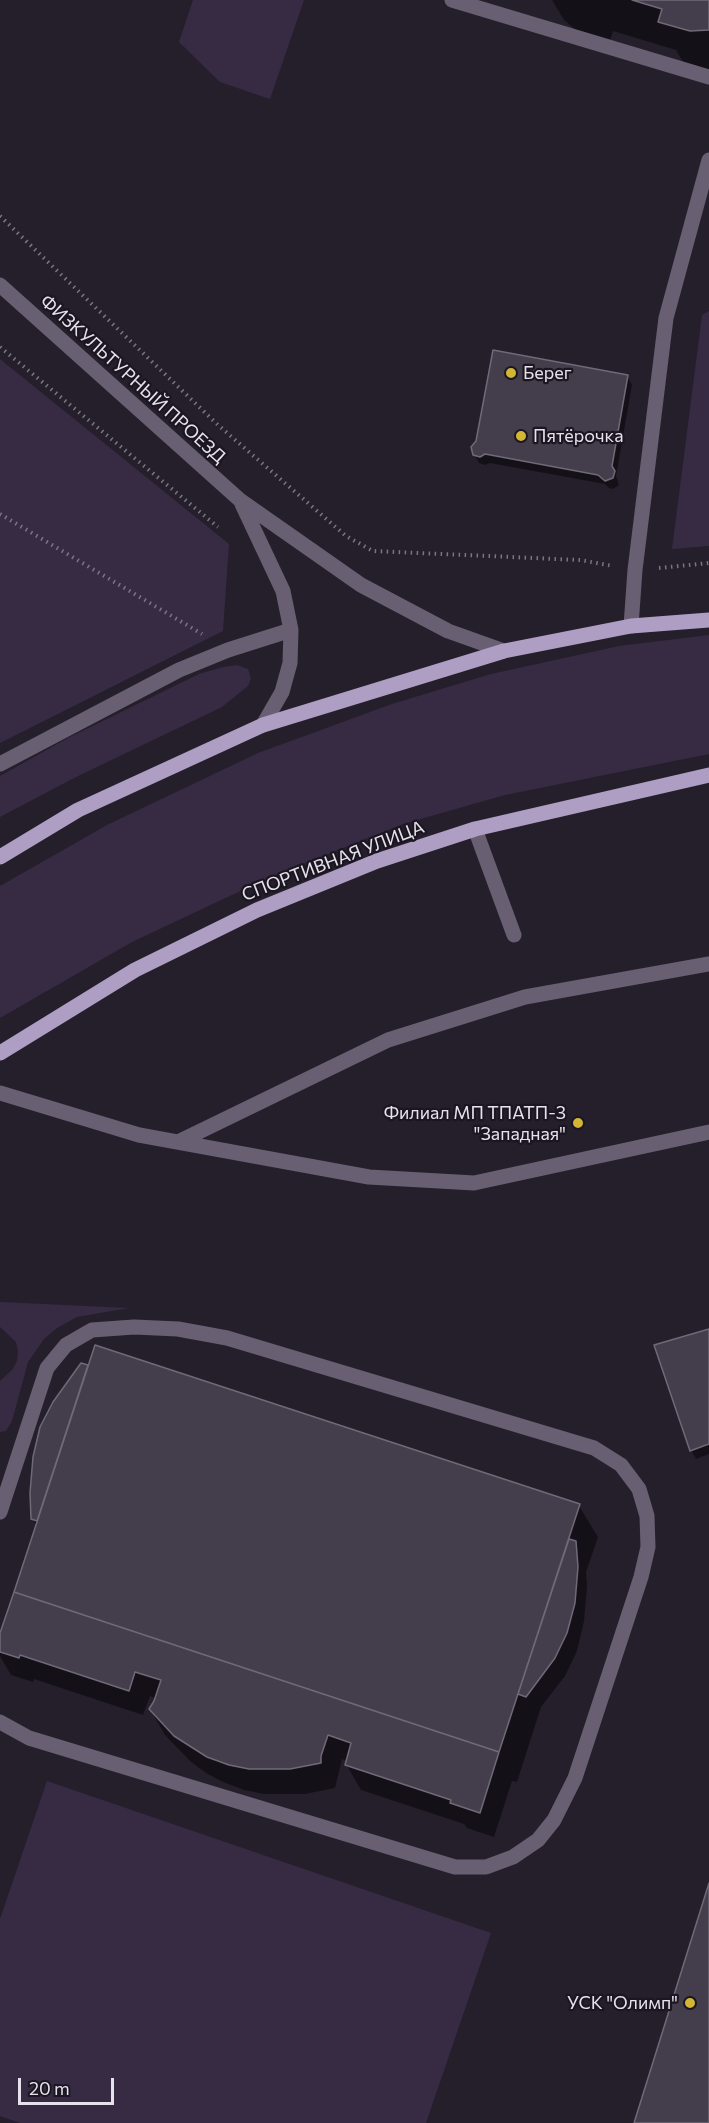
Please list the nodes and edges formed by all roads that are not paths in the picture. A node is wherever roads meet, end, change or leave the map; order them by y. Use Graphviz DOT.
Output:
graph roads {
  1 [pos="452,0"];
  2 [pos="709,77"];
  3 [pos="709,160"];
  4 [pos="0,285"];
  5 [pos="241,501"];
  6 [pos="709,620"];
  7 [pos="631,626"];
  8 [pos="291,630"];
  9 [pos="504,651"];
  10 [pos="263,725"];
  11 [pos="0,764"];
  12 [pos="709,775"];
  13 [pos="475,829"];
  14 [pos="0,857"];
  15 [pos="514,935"];
  16 [pos="709,964"];
  17 [pos="21,1039"];
  18 [pos="0,1043"];
  19 [pos="0,1053"];
  20 [pos="0,1093"];
  21 [pos="709,1132"];
  22 [pos="178,1142"];
  23 [pos="5,1475"];
  24 [pos="0,1512"];
  25 [pos="0,1722"];
  1 -- 2 [label="street"];
  3 -- 7 [label="street"];
  4 -- 5 [label="street, ФИЗКУЛЬТУРНЫЙ ПРОЕЗД"];
  5 -- 8 [label="street"];
  5 -- 9 [label="street, ФИЗКУЛЬТУРНЫЙ ПРОЕЗД"];
  6 -- 7 [label="main road"];
  7 -- 9 [label="main road"];
  8 -- 10 [label="street"];
  8 -- 11 [label="street"];
  9 -- 10 [label="main road"];
  10 -- 14 [label="main road"];
  12 -- 13 [label="main road, СПОРТИВНАЯ УЛИЦА"];
  13 -- 15 [label="street"];
  13 -- 17 [label="main road, СПОРТИВНАЯ УЛИЦА"];
  16 -- 22 [label="street"];
  17 -- 18 [label="main road"];
  17 -- 19 [label="main road, СПОРТИВНАЯ УЛИЦА"];
  20 -- 22 [label="street"];
  21 -- 22 [label="street"];
  23 -- 24 [label="street"];
  23 -- 25 [label="street"];
}
